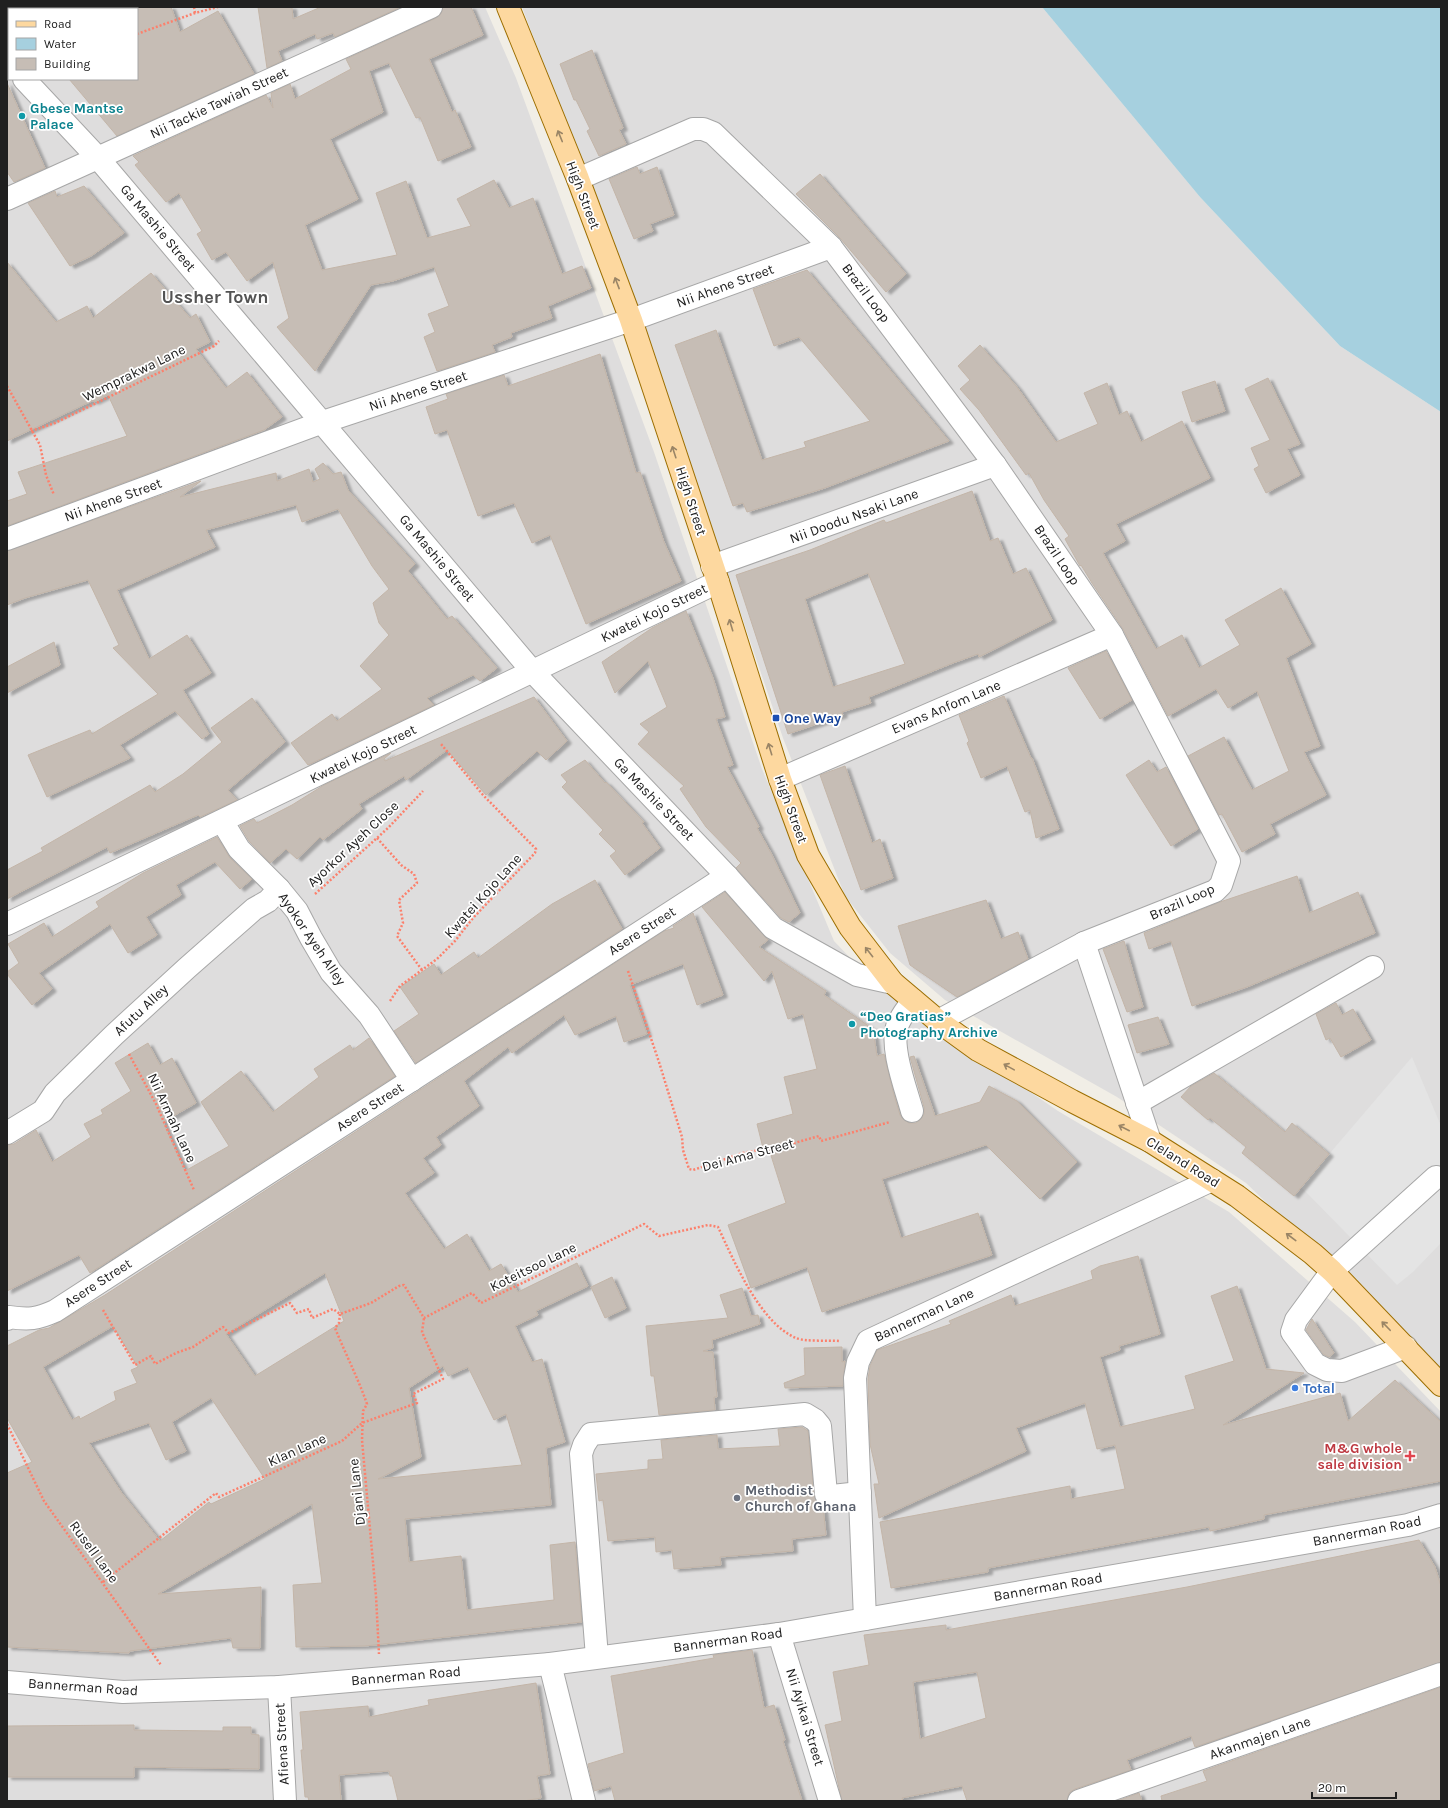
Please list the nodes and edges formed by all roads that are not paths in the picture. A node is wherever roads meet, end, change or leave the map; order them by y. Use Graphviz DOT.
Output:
graph roads {
  1 [pos="431,7"];
  2 [pos="508,7"];
  3 [pos="25,80"];
  4 [pos="98,158"];
  5 [pos="578,179"];
  6 [pos="7,199"];
  7 [pos="831,247"];
  8 [pos="631,320"];
  9 [pos="323,422"];
  10 [pos="996,465"];
  11 [pos="7,538"];
  12 [pos="715,574"];
  13 [pos="1112,635"];
  14 [pos="533,672"];
  15 [pos="780,779"];
  16 [pos="222,821"];
  17 [pos="727,876"];
  18 [pos="284,896"];
  19 [pos="7,924"];
  20 [pos="1084,943"];
  21 [pos="1372,966"];
  22 [pos="893,983"];
  23 [pos="913,1000"];
  24 [pos="938,1022"];
  25 [pos="412,1080"];
  26 [pos="1137,1103"];
  27 [pos="912,1111"];
  28 [pos="7,1133"];
  29 [pos="1150,1141"];
  30 [pos="1436,1177"];
  31 [pos="1212,1180"];
  32 [pos="1332,1271"];
  33 [pos="8,1317"];
  34 [pos="1406,1347"];
  35 [pos="1441,1385"];
  36 [pos="860,1493"];
  37 [pos="1441,1514"];
  38 [pos="864,1619"];
  39 [pos="779,1634"];
  40 [pos="597,1657"];
  41 [pos="550,1664"];
  42 [pos="1441,1674"];
  43 [pos="7,1682"];
  44 [pos="279,1688"];
  45 [pos="581,1800"];
  46 [pos="285,1801"];
  47 [pos="830,1801"];
  48 [pos="1078,1801"];
  1 -- 4 [label="street, Nii Tackie Tawiah Street"];
  5 -- 2 [label="main road, High Street, one-way"];
  3 -- 4 [label="street, Ga Mashie Street"];
  4 -- 6 [label="street, Nii Tackie Tawiah Street"];
  4 -- 9 [label="street, Ga Mashie Street"];
  5 -- 7 [label="street, Brazil Loop"];
  8 -- 5 [label="main road, High Street, one-way"];
  7 -- 8 [label="street, Nii Ahene Street"];
  7 -- 10 [label="street, Brazil Loop"];
  8 -- 9 [label="street, Nii Ahene Street"];
  12 -- 8 [label="main road, High Street, one-way"];
  9 -- 11 [label="street, Nii Ahene Street"];
  9 -- 14 [label="street, Ga Mashie Street"];
  10 -- 12 [label="street, Nii Doodu Nsaki Lane"];
  10 -- 13 [label="street, Brazil Loop"];
  12 -- 14 [label="street, Kwatei Kojo Street"];
  15 -- 12 [label="main road, High Street, one-way"];
  13 -- 15 [label="street, Evans Anfom Lane"];
  13 -- 20 [label="street, Brazil Loop"];
  14 -- 16 [label="street, Kwatei Kojo Street"];
  14 -- 17 [label="street, Ga Mashie Street"];
  22 -- 15 [label="main road, High Street, one-way"];
  16 -- 18 [label="street, Ayokor Ayeh Alley"];
  16 -- 19 [label="street, Kwatei Kojo Street"];
  17 -- 22 [label="street, Ga Mashie Street"];
  17 -- 25 [label="street, Asere Street"];
  18 -- 25 [label="street, Ayokor Ayeh Alley"];
  18 -- 28 [label="street, Afutu Alley"];
  20 -- 24 [label="street, Brazil Loop"];
  20 -- 26 [label="street"];
  21 -- 26 [label="street"];
  22 -- 23 [label="main road, Cleland Road"];
  23 -- 24 [label="main road, Cleland Road"];
  23 -- 27 [label="street"];
  29 -- 24 [label="main road, Cleland Road, one-way"];
  25 -- 33 [label="street, Asere Street"];
  26 -- 29 [label="street"];
  29 -- 31 [label="main road, Cleland Road"];
  30 -- 32 [label="street"];
  32 -- 31 [label="main road, Cleland Road, one-way"];
  31 -- 36 [label="street, Bannerman Lane"];
  34 -- 32 [label="main road, Cleland Road, one-way"];
  32 -- 34 [label="street"];
  34 -- 35 [label="main road, Cleland Road"];
  36 -- 38 [label="street, Bannerman Lane"];
  36 -- 40 [label="street"];
  37 -- 38 [label="street, Bannerman Road"];
  38 -- 39 [label="street, Bannerman Road"];
  39 -- 40 [label="street, Bannerman Road"];
  39 -- 47 [label="street, Nii Ayikai Street"];
  40 -- 41 [label="street, Bannerman Road"];
  41 -- 44 [label="street, Bannerman Road"];
  41 -- 45 [label="street"];
  42 -- 48 [label="street, Akanmajen Lane"];
  43 -- 44 [label="street, Bannerman Road"];
  44 -- 46 [label="street, Afiena Street"];
}
